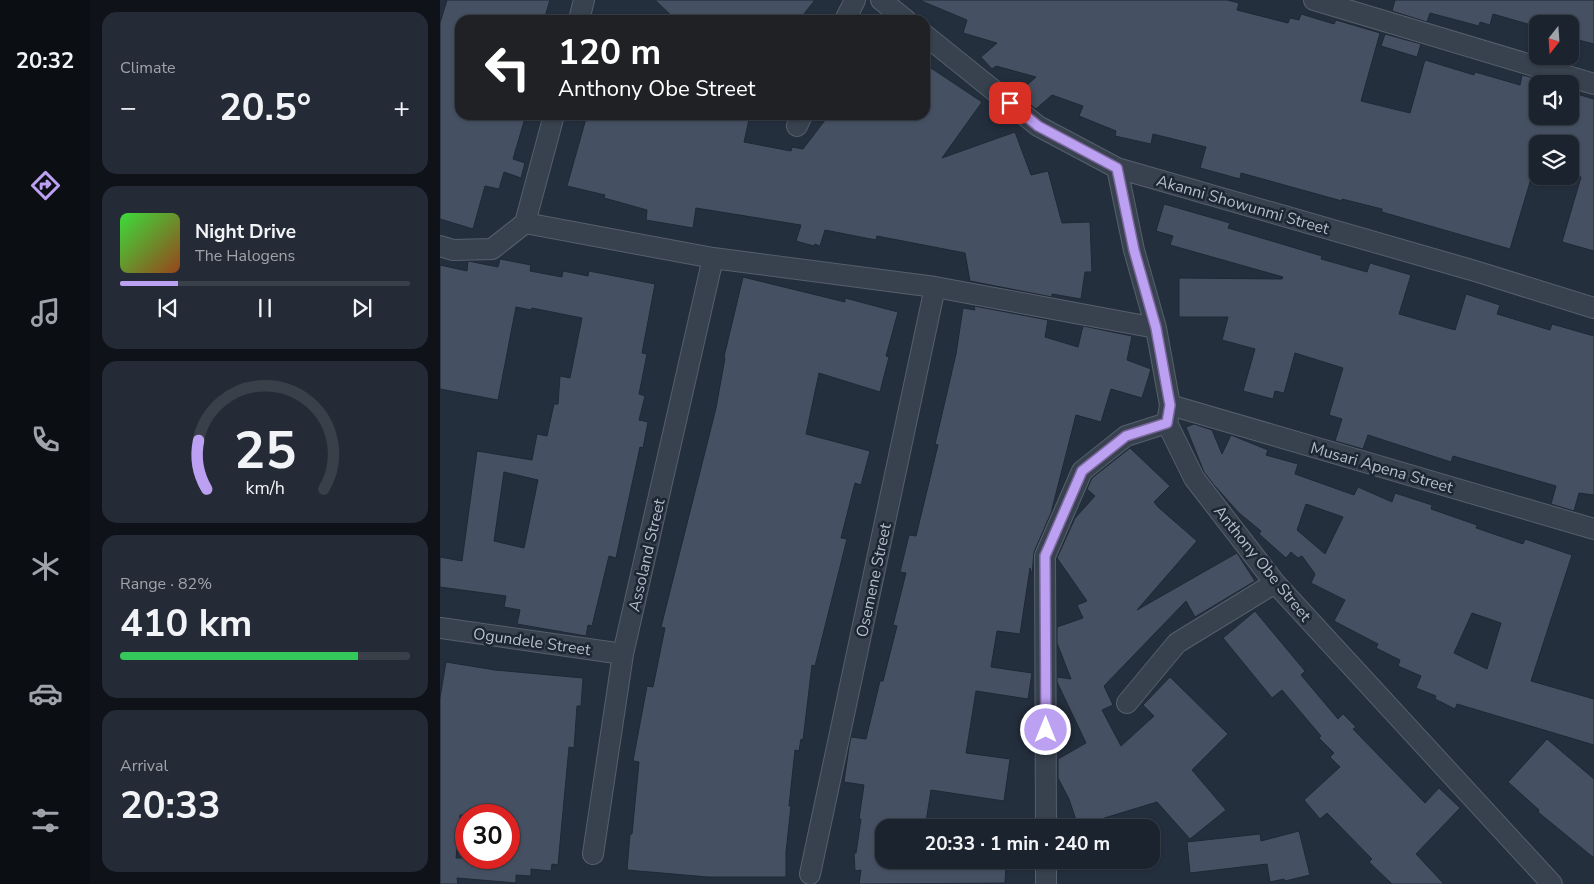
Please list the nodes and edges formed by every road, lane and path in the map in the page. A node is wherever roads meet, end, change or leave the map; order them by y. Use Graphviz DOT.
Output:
graph roads {
  1 [pos="584,0"];
  2 [pos="855,0"];
  3 [pos="881,0"];
  4 [pos="1314,0"];
  5 [pos="580,15"];
  6 [pos="848,15"];
  7 [pos="900,15"];
  8 [pos="930,39"];
  9 [pos="1594,84"];
  10 [pos="553,120"];
  11 [pos="1117,168"];
  12 [pos="525,223"];
  13 [pos="440,246"];
  14 [pos="714,258"];
  15 [pos="935,287"];
  16 [pos="1594,308"];
  17 [pos="1156,328"];
  18 [pos="1168,414"];
  19 [pos="1594,529"];
  20 [pos="1276,583"];
  21 [pos="440,628"];
  22 [pos="623,654"];
  23 [pos="1128,702"];
  24 [pos="1046,819"];
  25 [pos="593,854"];
  26 [pos="1046,869"];
  27 [pos="810,874"];
  28 [pos="1046,883"];
  29 [pos="1552,884"];
  1 -- 5 [label="street"];
  2 -- 6 [label="street"];
  3 -- 7 [label="street"];
  4 -- 9 [label="street"];
  8 -- 11 [label="street, Akanni Showunmi Street"];
  10 -- 12 [label="street"];
  11 -- 16 [label="street, Akanni Showunmi Street"];
  11 -- 17 [label="street, Anthony Obe Street"];
  12 -- 13 [label="street"];
  12 -- 14 [label="street"];
  14 -- 15 [label="street"];
  14 -- 22 [label="street, Assoland Street"];
  15 -- 17 [label="street"];
  15 -- 27 [label="street, Osemene Street"];
  17 -- 18 [label="street, Anthony Obe Street"];
  18 -- 19 [label="street, Musari Apena Street"];
  18 -- 20 [label="street, Anthony Obe Street"];
  18 -- 24 [label="street"];
  20 -- 23 [label="street"];
  20 -- 29 [label="street, Anthony Obe Street"];
  21 -- 22 [label="street, Ogundele Street"];
  22 -- 25 [label="street, Assoland Street"];
  26 -- 28 [label="street"];
}
